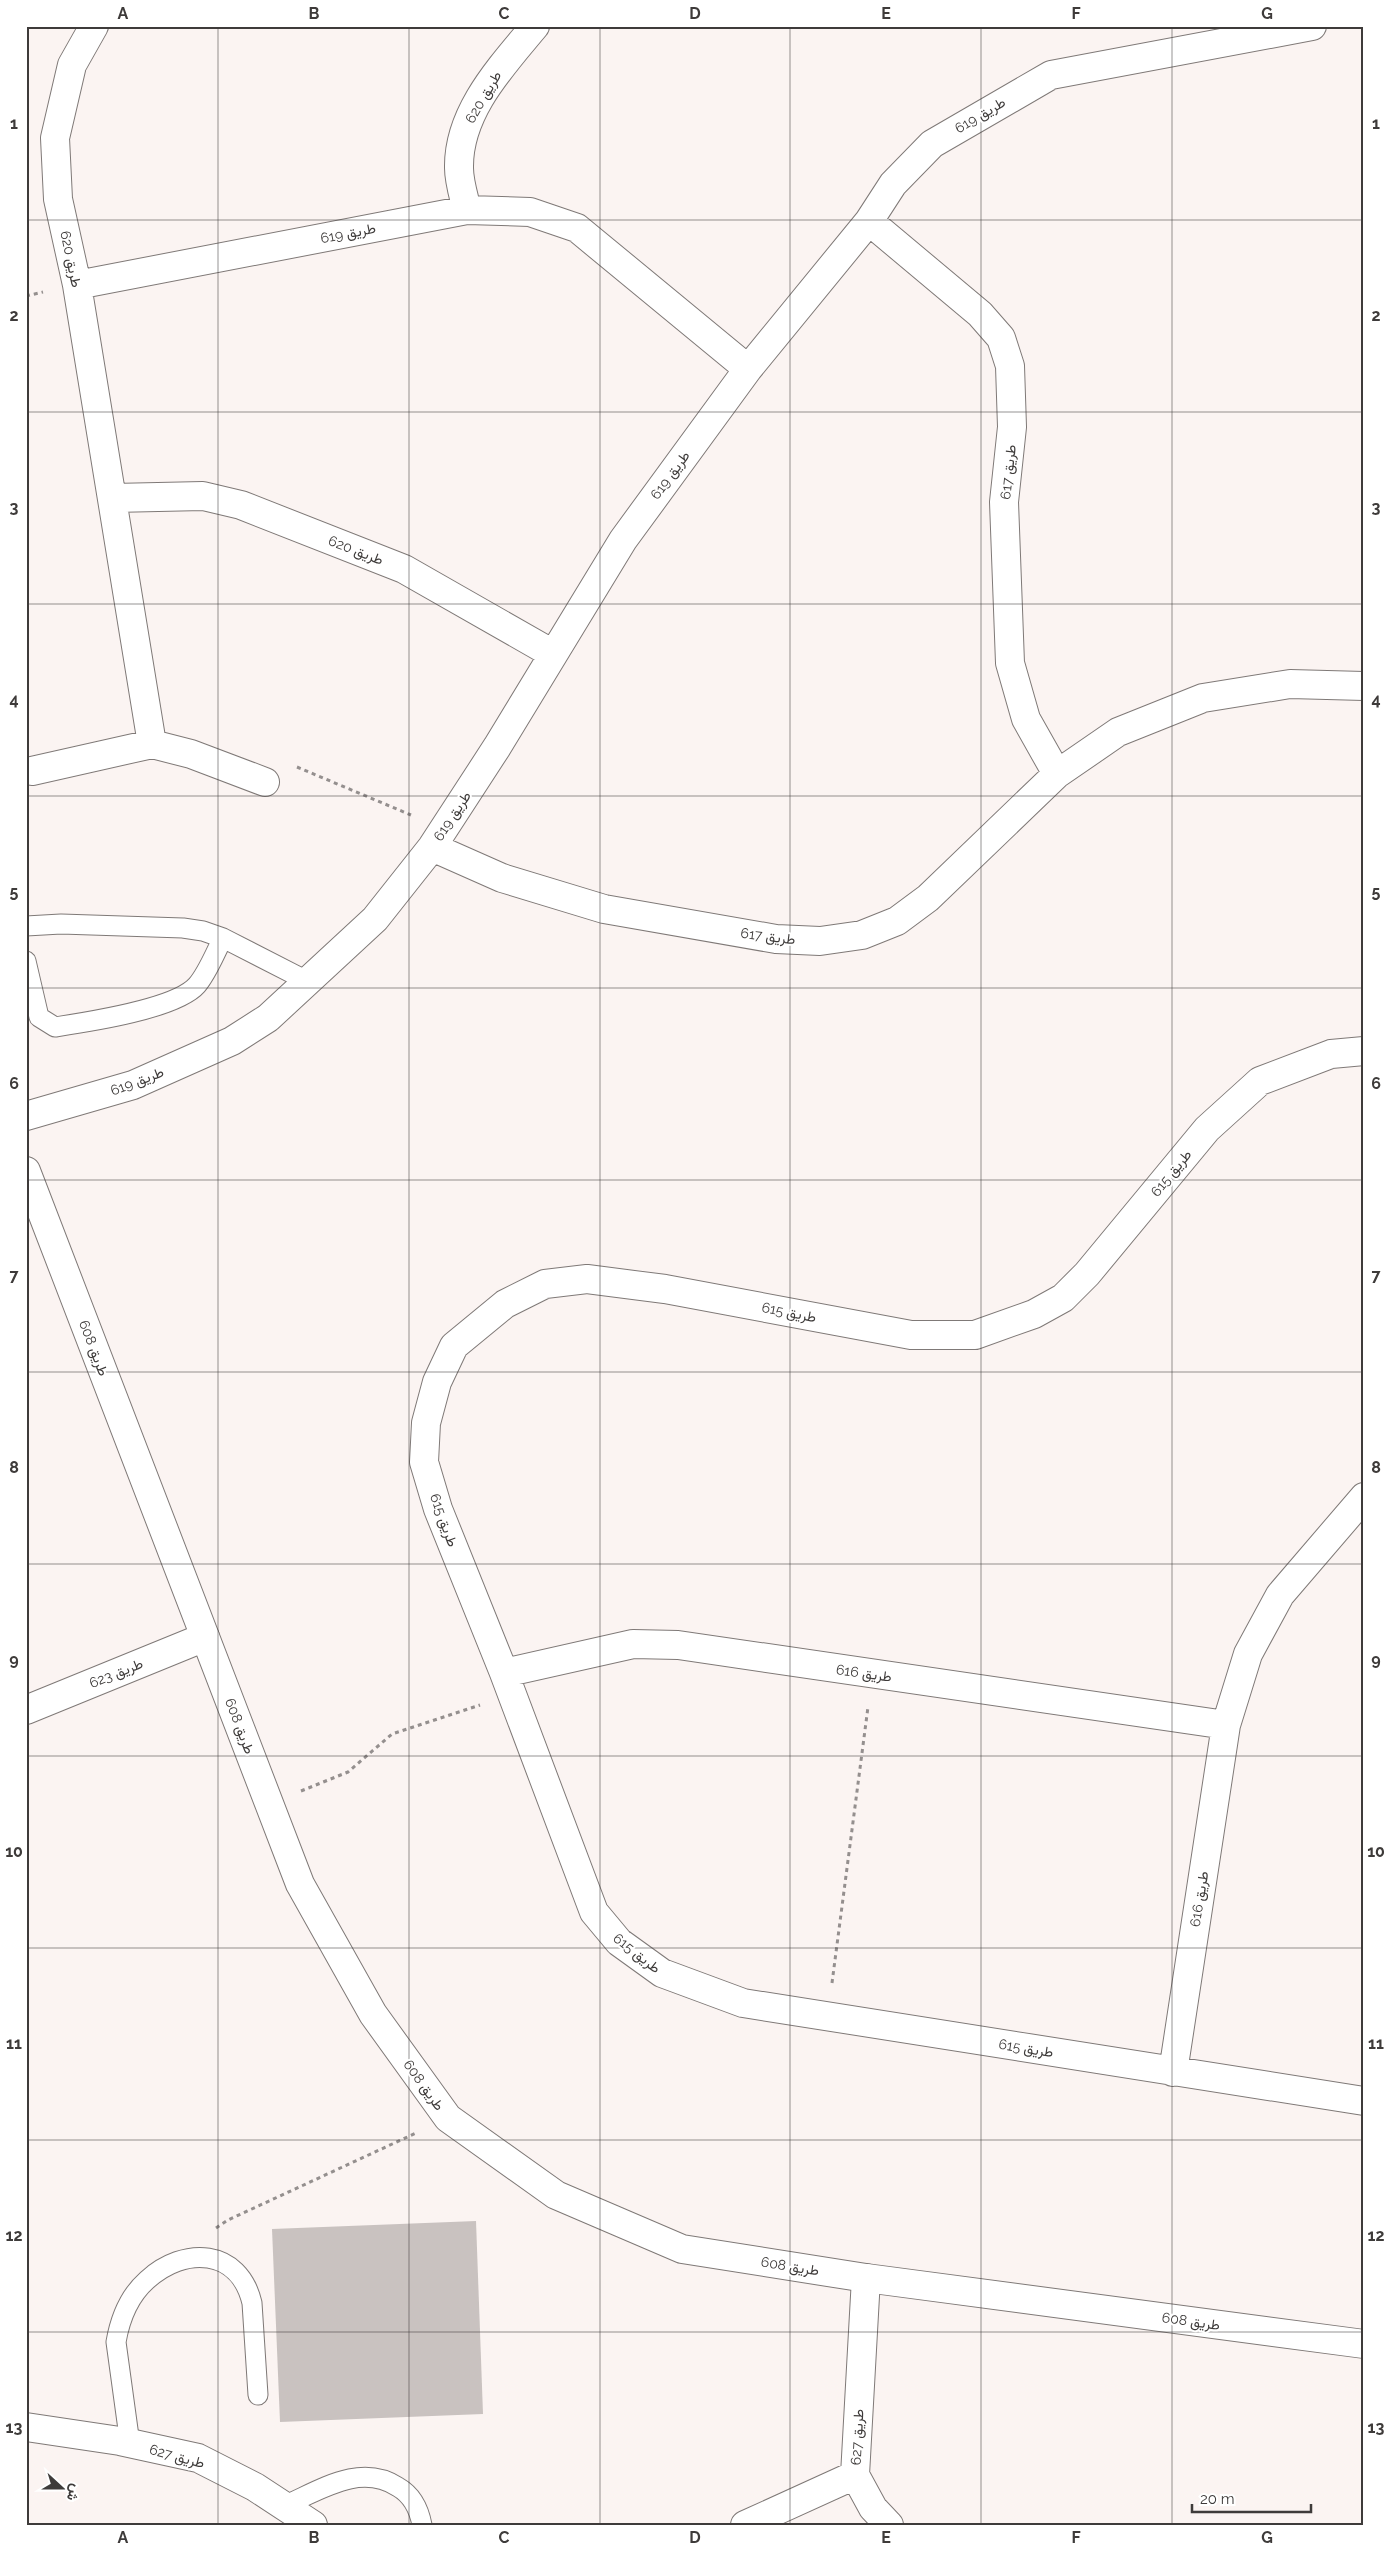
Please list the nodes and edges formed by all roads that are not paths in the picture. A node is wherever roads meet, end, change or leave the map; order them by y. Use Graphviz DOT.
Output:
graph roads {
  1 [pos="94,26"];
  2 [pos="535,26"];
  3 [pos="1312,26"];
  4 [pos="467,210"];
  5 [pos="869,221"];
  6 [pos="77,284"];
  7 [pos="748,369"];
  8 [pos="113,498"];
  9 [pos="553,654"];
  10 [pos="1364,686"];
  11 [pos="152,744"];
  12 [pos="32,771"];
  13 [pos="1057,774"];
  14 [pos="265,782"];
  15 [pos="432,848"];
  16 [pos="26,926"];
  17 [pos="223,938"];
  18 [pos="26,961"];
  19 [pos="307,980"];
  20 [pos="1364,1051"];
  21 [pos="26,1116"];
  22 [pos="26,1171"];
  23 [pos="1364,1497"];
  24 [pos="205,1637"];
  25 [pos="508,1684"];
  26 [pos="26,1710"];
  27 [pos="1226,1725"];
  28 [pos="1173,2072"];
  29 [pos="1364,2101"];
  30 [pos="866,2278"];
  31 [pos="1364,2344"];
  32 [pos="258,2395"];
  33 [pos="26,2427"];
  34 [pos="130,2444"];
  35 [pos="855,2475"];
  36 [pos="286,2505"];
  37 [pos="313,2525"];
  38 [pos="422,2525"];
  39 [pos="745,2525"];
  40 [pos="889,2525"];
  1 -- 6 [label="street, طريق 620"];
  2 -- 4 [label="street, طريق 620"];
  3 -- 5 [label="street, طريق 619"];
  4 -- 6 [label="street, طريق 619"];
  4 -- 7 [label="street, طريق 619"];
  5 -- 7 [label="street, طريق 619"];
  5 -- 13 [label="street, طريق 617"];
  6 -- 8 [label="street, طريق 620"];
  7 -- 9 [label="street, طريق 619"];
  8 -- 9 [label="street, طريق 620"];
  8 -- 11 [label="street, طريق 620"];
  9 -- 15 [label="street, طريق 619"];
  10 -- 13 [label="street, طريق 617"];
  11 -- 12 [label="street"];
  11 -- 14 [label="street"];
  13 -- 15 [label="street, طريق 617"];
  15 -- 19 [label="street, طريق 619"];
  16 -- 17 [label="lane"];
  17 -- 18 [label="lane"];
  17 -- 19 [label="lane"];
  19 -- 21 [label="street, طريق 619"];
  20 -- 25 [label="street, طريق 615"];
  22 -- 24 [label="street, طريق 608"];
  23 -- 27 [label="street, طريق 616"];
  24 -- 26 [label="street, طريق 623"];
  24 -- 30 [label="street, طريق 608"];
  25 -- 27 [label="street, طريق 616"];
  25 -- 28 [label="street, طريق 615"];
  27 -- 28 [label="street, طريق 616"];
  28 -- 29 [label="street, طريق 615"];
  30 -- 31 [label="street, طريق 608"];
  30 -- 35 [label="street, طريق 627"];
  32 -- 34 [label="lane"];
  33 -- 34 [label="street, طريق 627"];
  34 -- 36 [label="street, طريق 627"];
  35 -- 39 [label="street, طريق 627"];
  35 -- 40 [label="street"];
  36 -- 37 [label="street, طريق 627"];
  36 -- 38 [label="lane"];
}
